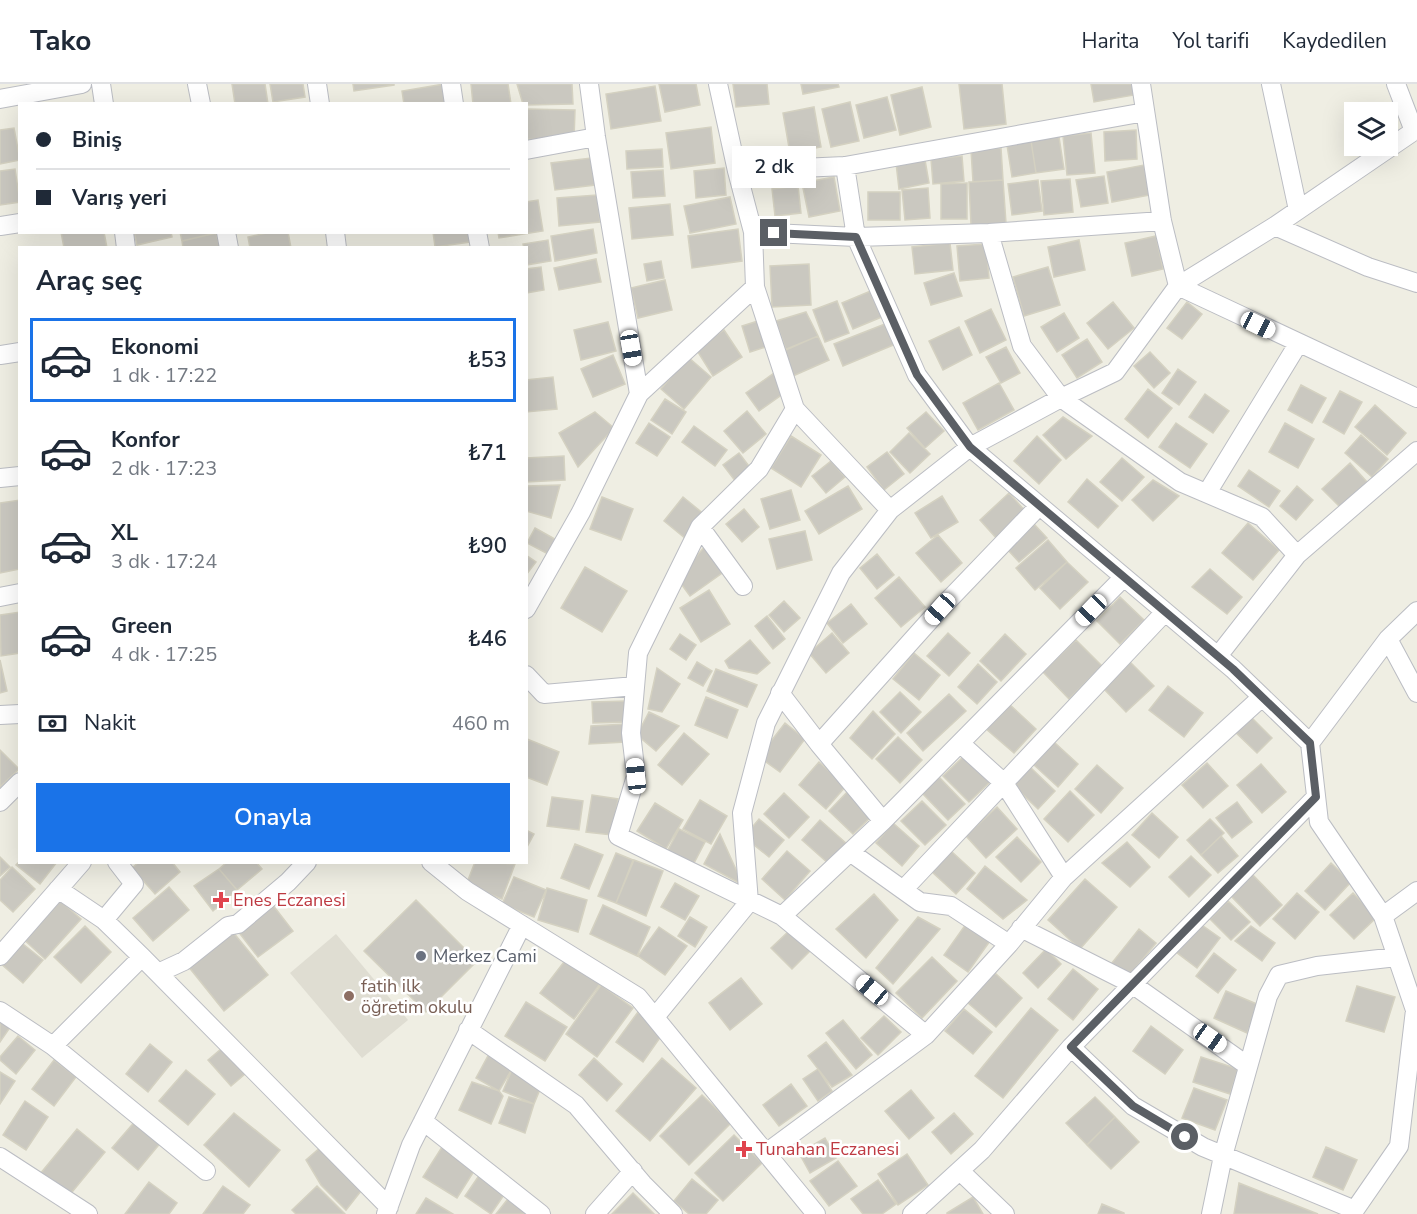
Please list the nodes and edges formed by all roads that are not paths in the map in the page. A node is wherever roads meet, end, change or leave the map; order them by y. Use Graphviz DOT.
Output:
graph roads {
  1 [pos="82,84"];
  2 [pos="101,84"];
  3 [pos="197,84"];
  4 [pos="317,84"];
  5 [pos="451,84"];
  6 [pos="589,84"];
  7 [pos="718,84"];
  8 [pos="1141,84"];
  9 [pos="1396,84"];
  10 [pos="1275,85"];
  11 [pos="0,99"];
  12 [pos="105,102"];
  13 [pos="201,102"];
  14 [pos="320,102"];
  15 [pos="454,102"];
  16 [pos="1145,112"];
  17 [pos="1416,130"];
  18 [pos="596,137"];
  19 [pos="528,150"];
  20 [pos="845,166"];
  21 [pos="737,171"];
  22 [pos="1298,210"];
  23 [pos="1162,221"];
  24 [pos="18,223"];
  25 [pos="0,226"];
  26 [pos="1275,226"];
  27 [pos="753,232"];
  28 [pos="989,233"];
  29 [pos="856,237"];
  30 [pos="1417,283"];
  31 [pos="1178,286"];
  32 [pos="755,287"];
  33 [pos="1298,344"];
  34 [pos="18,352"];
  35 [pos="0,355"];
  36 [pos="639,394"];
  37 [pos="1061,398"];
  38 [pos="1417,398"];
  39 [pos="795,409"];
  40 [pos="970,447"];
  41 [pos="1417,451"];
  42 [pos="18,476"];
  43 [pos="0,478"];
  44 [pos="1207,493"];
  45 [pos="1039,506"];
  46 [pos="890,510"];
  47 [pos="700,527"];
  48 [pos="1297,555"];
  49 [pos="1124,577"];
  50 [pos="743,586"];
  51 [pos="18,593"];
  52 [pos="0,597"];
  53 [pos="528,605"];
  54 [pos="1417,611"];
  55 [pos="1165,612"];
  56 [pos="1388,639"];
  57 [pos="1218,656"];
  58 [pos="528,677"];
  59 [pos="635,686"];
  60 [pos="780,693"];
  61 [pos="1417,693"];
  62 [pos="1262,697"];
  63 [pos="18,714"];
  64 [pos="0,715"];
  65 [pos="1310,743"];
  66 [pos="819,744"];
  67 [pos="961,744"];
  68 [pos="1004,783"];
  69 [pos="18,784"];
  70 [pos="1316,797"];
  71 [pos="0,802"];
  72 [pos="883,821"];
  73 [pos="850,852"];
  74 [pos="80,864"];
  75 [pos="119,864"];
  76 [pos="305,864"];
  77 [pos="433,864"];
  78 [pos="1064,877"];
  79 [pos="58,889"];
  80 [pos="903,890"];
  81 [pos="1417,891"];
  82 [pos="749,902"];
  83 [pos="782,916"];
  84 [pos="1383,916"];
  85 [pos="104,920"];
  86 [pos="522,925"];
  87 [pos="1021,928"];
  88 [pos="1009,944"];
  89 [pos="0,956"];
  90 [pos="142,957"];
  91 [pos="1397,957"];
  92 [pos="158,973"];
  93 [pos="1132,984"];
  94 [pos="0,1011"];
  95 [pos="655,1017"];
  96 [pos="468,1030"];
  97 [pos="926,1035"];
  98 [pos="53,1046"];
  99 [pos="1071,1047"];
  100 [pos="1248,1066"];
  101 [pos="1410,1118"];
  102 [pos="423,1121"];
  103 [pos="766,1153"];
  104 [pos="1223,1156"];
  105 [pos="2,1163"];
  106 [pos="206,1171"];
  107 [pos="960,1171"];
  108 [pos="633,1172"];
  109 [pos="387,1210"];
  110 [pos="1353,1212"];
  111 [pos="88,1214"];
  112 [pos="541,1214"];
  113 [pos="596,1214"];
  114 [pos="673,1214"];
  115 [pos="816,1214"];
  116 [pos="912,1214"];
  117 [pos="1005,1214"];
  118 [pos="1211,1214"];
  1 -- 11 [label="street"];
  2 -- 12 [label="street"];
  3 -- 13 [label="street"];
  4 -- 14 [label="street"];
  5 -- 15 [label="street"];
  6 -- 18 [label="street"];
  7 -- 21 [label="street"];
  8 -- 16 [label="street"];
  9 -- 17 [label="street"];
  10 -- 22 [label="street"];
  16 -- 20 [label="street"];
  16 -- 23 [label="street"];
  17 -- 22 [label="street"];
  18 -- 19 [label="street"];
  18 -- 36 [label="street"];
  20 -- 21 [label="street"];
  20 -- 29 [label="street"];
  21 -- 27 [label="street"];
  22 -- 26 [label="street"];
  23 -- 28 [label="street"];
  23 -- 31 [label="street"];
  24 -- 25 [label="street"];
  26 -- 30 [label="street"];
  26 -- 31 [label="street"];
  27 -- 29 [label="street"];
  27 -- 32 [label="street"];
  28 -- 29 [label="street"];
  28 -- 37 [label="street"];
  29 -- 40 [label="street"];
  31 -- 33 [label="street"];
  31 -- 37 [label="street"];
  32 -- 36 [label="street"];
  32 -- 39 [label="street"];
  33 -- 38 [label="street"];
  33 -- 44 [label="street"];
  34 -- 35 [label="street"];
  36 -- 53 [label="street"];
  37 -- 40 [label="street"];
  37 -- 44 [label="street"];
  39 -- 46 [label="street"];
  39 -- 47 [label="street"];
  40 -- 45 [label="street"];
  40 -- 46 [label="street"];
  41 -- 48 [label="street"];
  42 -- 43 [label="street"];
  44 -- 48 [label="street"];
  45 -- 49 [label="street"];
  45 -- 66 [label="street"];
  46 -- 60 [label="street"];
  47 -- 50 [label="street"];
  47 -- 59 [label="street"];
  48 -- 57 [label="street"];
  49 -- 55 [label="street"];
  49 -- 67 [label="street"];
  51 -- 52 [label="street"];
  54 -- 56 [label="street"];
  55 -- 57 [label="street"];
  55 -- 68 [label="street"];
  56 -- 61 [label="street"];
  56 -- 65 [label="street"];
  57 -- 62 [label="street"];
  58 -- 59 [label="street"];
  59 -- 82 [label="street"];
  60 -- 66 [label="street"];
  60 -- 82 [label="street"];
  62 -- 65 [label="street"];
  62 -- 78 [label="street"];
  63 -- 64 [label="street"];
  65 -- 70 [label="street"];
  66 -- 72 [label="street"];
  67 -- 68 [label="street"];
  67 -- 72 [label="street"];
  68 -- 78 [label="street"];
  68 -- 80 [label="street"];
  69 -- 71 [label="street"];
  70 -- 84 [label="street"];
  70 -- 93 [label="street"];
  72 -- 73 [label="street"];
  73 -- 80 [label="street"];
  73 -- 83 [label="street"];
  74 -- 79 [label="street"];
  75 -- 85 [label="street"];
  76 -- 92 [label="street"];
  77 -- 86 [label="street"];
  78 -- 87 [label="street"];
  79 -- 85 [label="street"];
  79 -- 89 [label="street"];
  80 -- 88 [label="street"];
  81 -- 84 [label="street"];
  82 -- 83 [label="street"];
  82 -- 95 [label="street"];
  83 -- 97 [label="street"];
  84 -- 91 [label="street"];
  85 -- 90 [label="street"];
  86 -- 95 [label="street"];
  86 -- 96 [label="street"];
  87 -- 88 [label="street"];
  87 -- 93 [label="street"];
  88 -- 97 [label="street"];
  90 -- 92 [label="street"];
  90 -- 98 [label="street"];
  91 -- 100 [label="street"];
  91 -- 101 [label="street"];
  92 -- 109 [label="street"];
  93 -- 99 [label="street"];
  93 -- 100 [label="street"];
  94 -- 98 [label="street"];
  95 -- 103 [label="street"];
  96 -- 102 [label="street"];
  96 -- 108 [label="street"];
  97 -- 103 [label="street"];
  98 -- 106 [label="street"];
  99 -- 104 [label="street"];
  99 -- 107 [label="street"];
  100 -- 104 [label="street"];
  101 -- 110 [label="street"];
  102 -- 109 [label="street"];
  102 -- 112 [label="street"];
  103 -- 115 [label="street"];
  104 -- 110 [label="street"];
  104 -- 118 [label="street"];
  105 -- 111 [label="street"];
  107 -- 116 [label="street"];
  107 -- 117 [label="street"];
  108 -- 113 [label="street"];
  108 -- 114 [label="street"];
}
